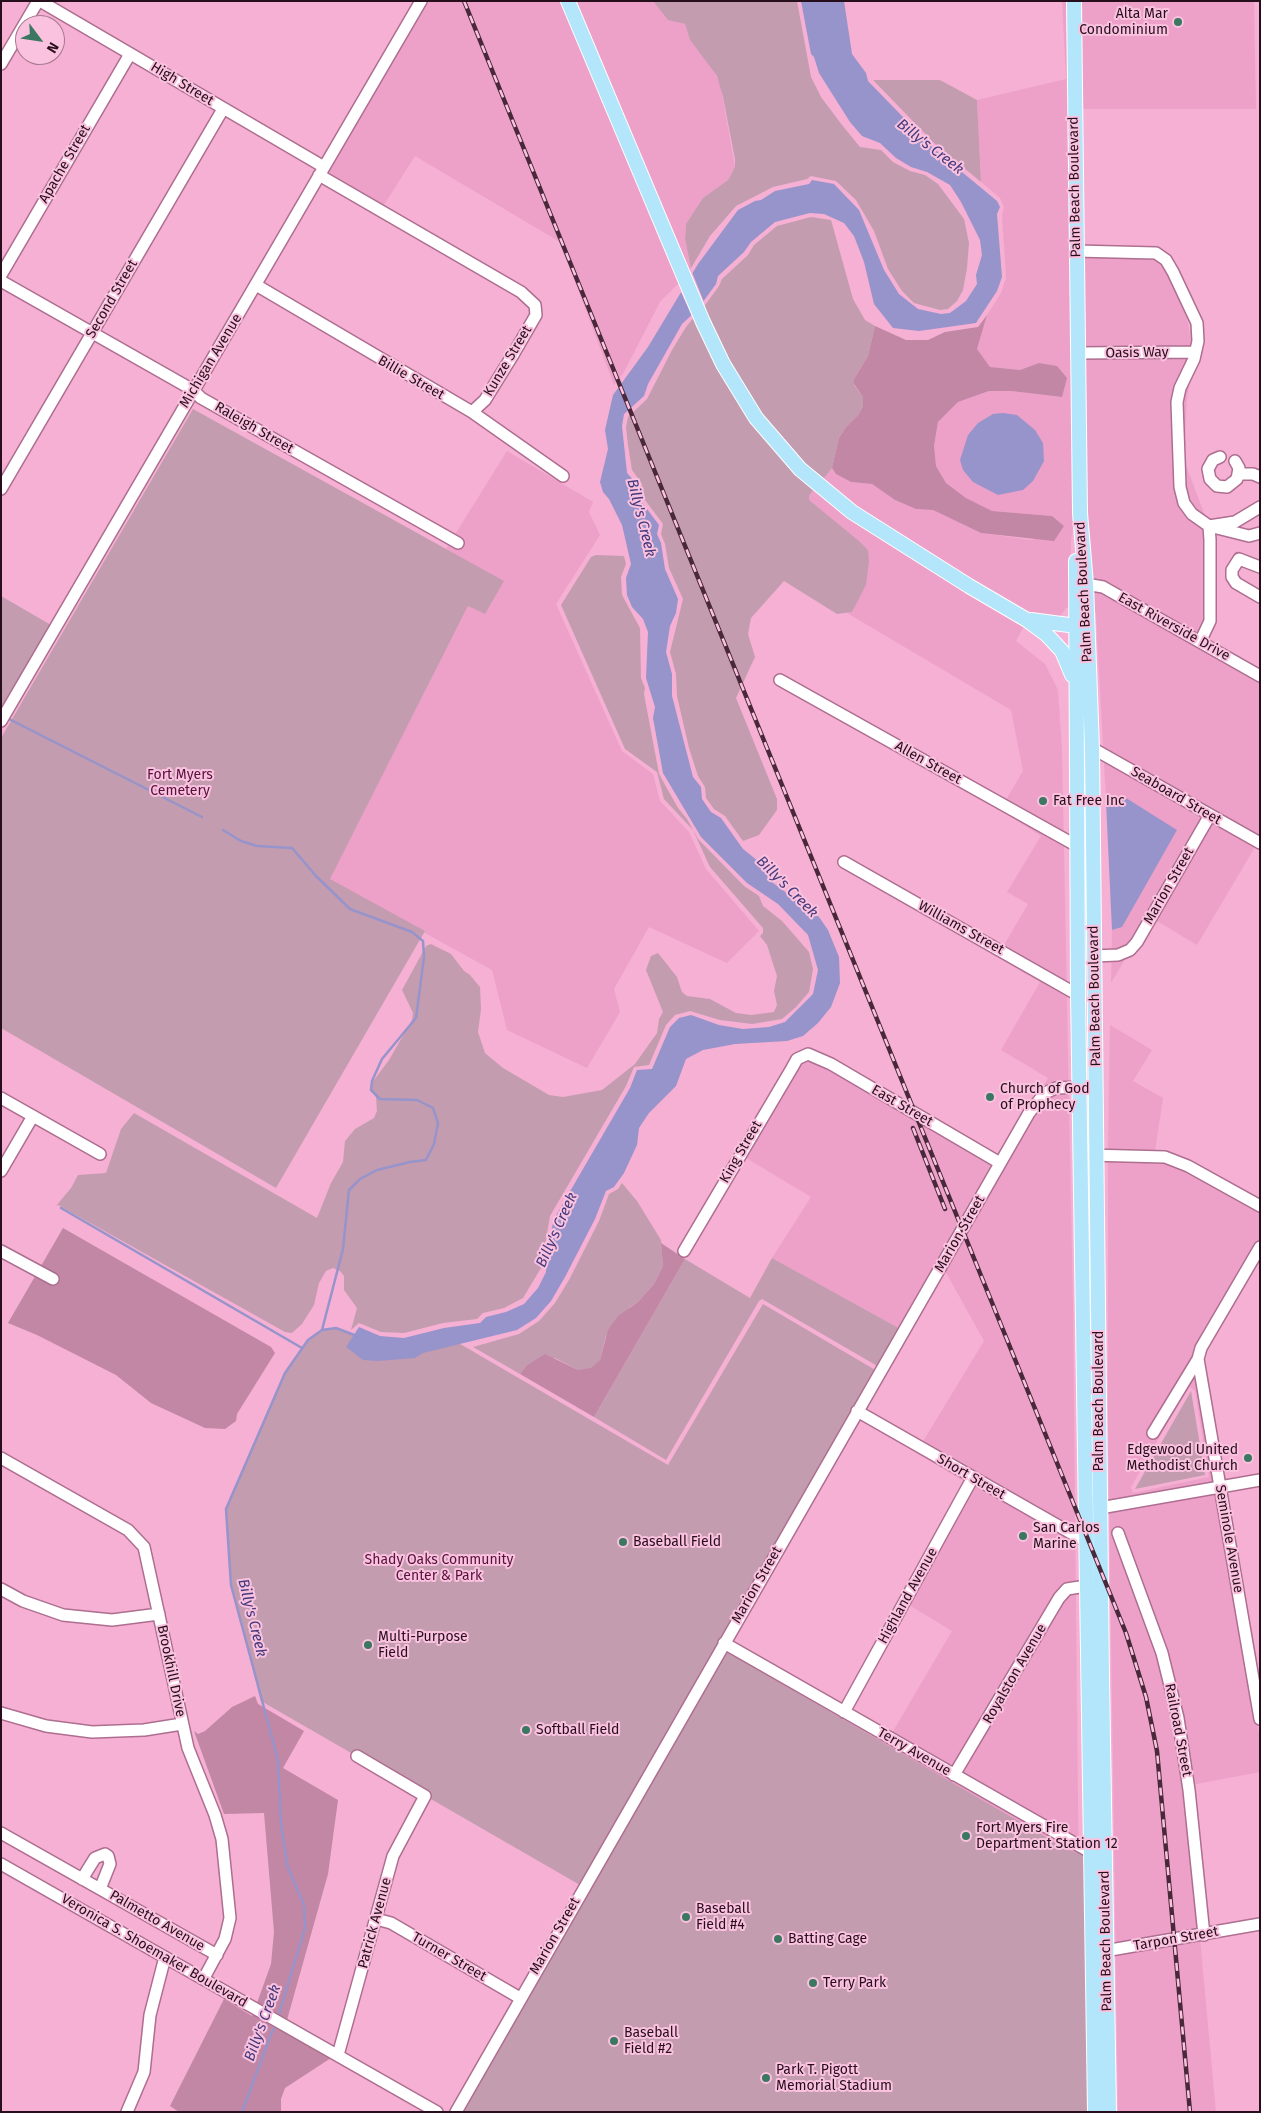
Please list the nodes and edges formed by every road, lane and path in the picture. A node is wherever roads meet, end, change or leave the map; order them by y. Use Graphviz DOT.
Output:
graph roads {
  1 [pos="39,1"];
  2 [pos="421,1"];
  3 [pos="568,1"];
  4 [pos="1074,1"];
  5 [pos="130,54"];
  6 [pos="1,64"];
  7 [pos="224,109"];
  8 [pos="322,171"];
  9 [pos="1076,251"];
  10 [pos="1,275"];
  11 [pos="1,280"];
  12 [pos="256,285"];
  13 [pos="535,305"];
  14 [pos="92,333"];
  15 [pos="1195,352"];
  16 [pos="1078,354"];
  17 [pos="193,390"];
  18 [pos="472,412"];
  19 [pos="1220,457"];
  20 [pos="1235,461"];
  21 [pos="1239,474"];
  22 [pos="563,476"];
  23 [pos="1260,477"];
  24 [pos="1,490"];
  25 [pos="1260,507"];
  26 [pos="1080,518"];
  27 [pos="1209,526"];
  28 [pos="1260,533"];
  29 [pos="458,543"];
  30 [pos="1260,567"];
  31 [pos="1086,584"];
  32 [pos="1260,597"];
  33 [pos="1027,620"];
  34 [pos="1081,626"];
  35 [pos="1200,642"];
  36 [pos="1260,676"];
  37 [pos="780,680"];
  38 [pos="1076,693"];
  39 [pos="1,721"];
  40 [pos="1092,748"];
  41 [pos="1210,815"];
  42 [pos="1260,843"];
  43 [pos="1076,846"];
  44 [pos="844,862"];
  45 [pos="1092,876"];
  46 [pos="1094,956"];
  47 [pos="1078,994"];
  48 [pos="802,1057"];
  49 [pos="1080,1087"];
  50 [pos="1,1098"];
  51 [pos="33,1116"];
  52 [pos="100,1154"];
  53 [pos="1097,1155"];
  54 [pos="1081,1156"];
  55 [pos="1000,1163"];
  56 [pos="1,1171"];
  57 [pos="1260,1206"];
  58 [pos="1260,1247"];
  59 [pos="1,1251"];
  60 [pos="684,1251"];
  61 [pos="53,1279"];
  62 [pos="1198,1358"];
  63 [pos="1084,1396"];
  64 [pos="857,1411"];
  65 [pos="1152,1433"];
  66 [pos="1,1458"];
  67 [pos="972,1479"];
  68 [pos="1260,1480"];
  69 [pos="1220,1487"];
  70 [pos="1100,1508"];
  71 [pos="1118,1532"];
  72 [pos="1085,1541"];
  73 [pos="1086,1586"];
  74 [pos="1,1589"];
  75 [pos="159,1614"];
  76 [pos="724,1643"];
  77 [pos="1102,1677"];
  78 [pos="844,1712"];
  79 [pos="1,1713"];
  80 [pos="1260,1719"];
  81 [pos="182,1724"];
  82 [pos="358,1756"];
  83 [pos="954,1775"];
  84 [pos="1,1833"];
  85 [pos="1091,1852"];
  86 [pos="1105,1860"];
  87 [pos="1,1864"];
  88 [pos="82,1879"];
  89 [pos="100,1889"];
  90 [pos="376,1919"];
  91 [pos="1260,1924"];
  92 [pos="1204,1935"];
  93 [pos="1106,1951"];
  94 [pos="1092,1953"];
  95 [pos="217,1956"];
  96 [pos="165,1957"];
  97 [pos="204,1978"];
  98 [pos="520,1998"];
  99 [pos="338,2055"];
  100 [pos="127,2112"];
  101 [pos="437,2112"];
  102 [pos="456,2112"];
  103 [pos="1095,2112"];
  104 [pos="1109,2112"];
  1 -- 5 [label="street, High Street"];
  1 -- 6 [label="street"];
  2 -- 8 [label="street, Michigan Avenue"];
  3 -- 33 [label="main road"];
  4 -- 9 [label="main road, Palm Beach Boulevard"];
  5 -- 7 [label="street, High Street"];
  5 -- 10 [label="street, Apache Street"];
  7 -- 8 [label="street, High Street"];
  7 -- 14 [label="street, Second Street"];
  8 -- 12 [label="street, Michigan Avenue"];
  8 -- 13 [label="street, High Street"];
  9 -- 15 [label="street"];
  9 -- 16 [label="main road, Palm Beach Boulevard"];
  11 -- 14 [label="street, Raleigh Street"];
  12 -- 17 [label="street, Michigan Avenue"];
  12 -- 18 [label="street, Billie Street"];
  13 -- 18 [label="street, Kunze Street"];
  14 -- 17 [label="street, Raleigh Street"];
  14 -- 24 [label="street, Second Street"];
  15 -- 16 [label="street, Oasis Way"];
  15 -- 27 [label="street"];
  16 -- 26 [label="main road, Palm Beach Boulevard"];
  17 -- 29 [label="street, Raleigh Street"];
  17 -- 39 [label="street, Michigan Avenue"];
  18 -- 22 [label="street, Billie Street"];
  19 -- 21 [label="street"];
  20 -- 21 [label="street"];
  21 -- 23 [label="street"];
  25 -- 27 [label="street"];
  26 -- 31 [label="main road, Palm Beach Boulevard"];
  26 -- 34 [label="main road"];
  27 -- 28 [label="street"];
  27 -- 35 [label="street"];
  30 -- 32 [label="street"];
  31 -- 34 [label="main road, Palm Beach Boulevard"];
  31 -- 35 [label="street, East Riverside Drive"];
  33 -- 34 [label="main road"];
  33 -- 38 [label="main road"];
  34 -- 38 [label="main road"];
  34 -- 40 [label="main road, Palm Beach Boulevard"];
  35 -- 36 [label="street, East Riverside Drive"];
  37 -- 43 [label="street, Allen Street"];
  38 -- 43 [label="main road, Palm Beach Boulevard"];
  40 -- 41 [label="street, Seaboard Street"];
  40 -- 45 [label="main road, Palm Beach Boulevard"];
  41 -- 42 [label="street, Seaboard Street"];
  41 -- 46 [label="street, Marion Street"];
  43 -- 45 [label="main road"];
  43 -- 47 [label="main road, Palm Beach Boulevard"];
  44 -- 47 [label="street, Williams Street"];
  45 -- 46 [label="main road, Palm Beach Boulevard"];
  46 -- 53 [label="main road, Palm Beach Boulevard"];
  47 -- 49 [label="main road, Palm Beach Boulevard"];
  48 -- 55 [label="street, East Street"];
  48 -- 60 [label="street, King Street"];
  49 -- 54 [label="main road, Palm Beach Boulevard"];
  49 -- 55 [label="street, Marion Street"];
  50 -- 51 [label="street"];
  51 -- 52 [label="street"];
  51 -- 56 [label="street"];
  53 -- 54 [label="street"];
  53 -- 57 [label="street"];
  53 -- 70 [label="main road, Palm Beach Boulevard"];
  54 -- 63 [label="main road, Palm Beach Boulevard"];
  55 -- 64 [label="street, Marion Street"];
  58 -- 62 [label="street"];
  59 -- 61 [label="street"];
  62 -- 65 [label="street"];
  62 -- 69 [label="street, Seminole Avenue"];
  63 -- 70 [label="main road"];
  63 -- 72 [label="main road, Palm Beach Boulevard"];
  64 -- 67 [label="street, Short Street"];
  64 -- 76 [label="street, Marion Street"];
  66 -- 75 [label="street, Brookhill Drive"];
  67 -- 72 [label="street, Short Street"];
  67 -- 78 [label="street, Highland Avenue"];
  68 -- 69 [label="street"];
  69 -- 70 [label="street"];
  69 -- 80 [label="street, Seminole Avenue"];
  70 -- 77 [label="main road, Palm Beach Boulevard"];
  71 -- 92 [label="street, Railroad Street"];
  72 -- 73 [label="main road, Palm Beach Boulevard"];
  73 -- 77 [label="main road"];
  73 -- 83 [label="street, Royalston Avenue"];
  73 -- 85 [label="main road, Palm Beach Boulevard"];
  74 -- 75 [label="street"];
  75 -- 81 [label="street, Brookhill Drive"];
  76 -- 78 [label="street, Terry Avenue"];
  76 -- 98 [label="street, Marion Street"];
  77 -- 86 [label="main road, Palm Beach Boulevard"];
  78 -- 83 [label="street, Terry Avenue"];
  79 -- 81 [label="street"];
  81 -- 95 [label="street, Brookhill Drive"];
  82 -- 90 [label="street, Patrick Avenue"];
  83 -- 85 [label="street, Terry Avenue"];
  84 -- 88 [label="street, Palmetto Avenue"];
  85 -- 86 [label="street, Terry Avenue"];
  85 -- 94 [label="main road, Palm Beach Boulevard"];
  86 -- 93 [label="main road, Palm Beach Boulevard"];
  87 -- 96 [label="street, Veronica S. Shoemaker Boulevard"];
  88 -- 89 [label="street, Palmetto Avenue"];
  88 -- 89 [label="street, Palmetto Avenue"];
  89 -- 95 [label="street, Palmetto Avenue"];
  90 -- 98 [label="street, Turner Street"];
  90 -- 99 [label="street, Patrick Avenue"];
  91 -- 92 [label="street, Tarpon Street"];
  92 -- 93 [label="street, Tarpon Street"];
  93 -- 94 [label="street, Tarpon Street"];
  93 -- 104 [label="main road, Palm Beach Boulevard"];
  94 -- 103 [label="main road, Palm Beach Boulevard"];
  95 -- 97 [label="street, Palmetto Avenue"];
  96 -- 97 [label="street, Veronica S. Shoemaker Boulevard"];
  96 -- 100 [label="street"];
  97 -- 99 [label="street, Veronica S. Shoemaker Boulevard"];
  98 -- 102 [label="street, Marion Street"];
  99 -- 101 [label="street, Veronica S. Shoemaker Boulevard"];
}
